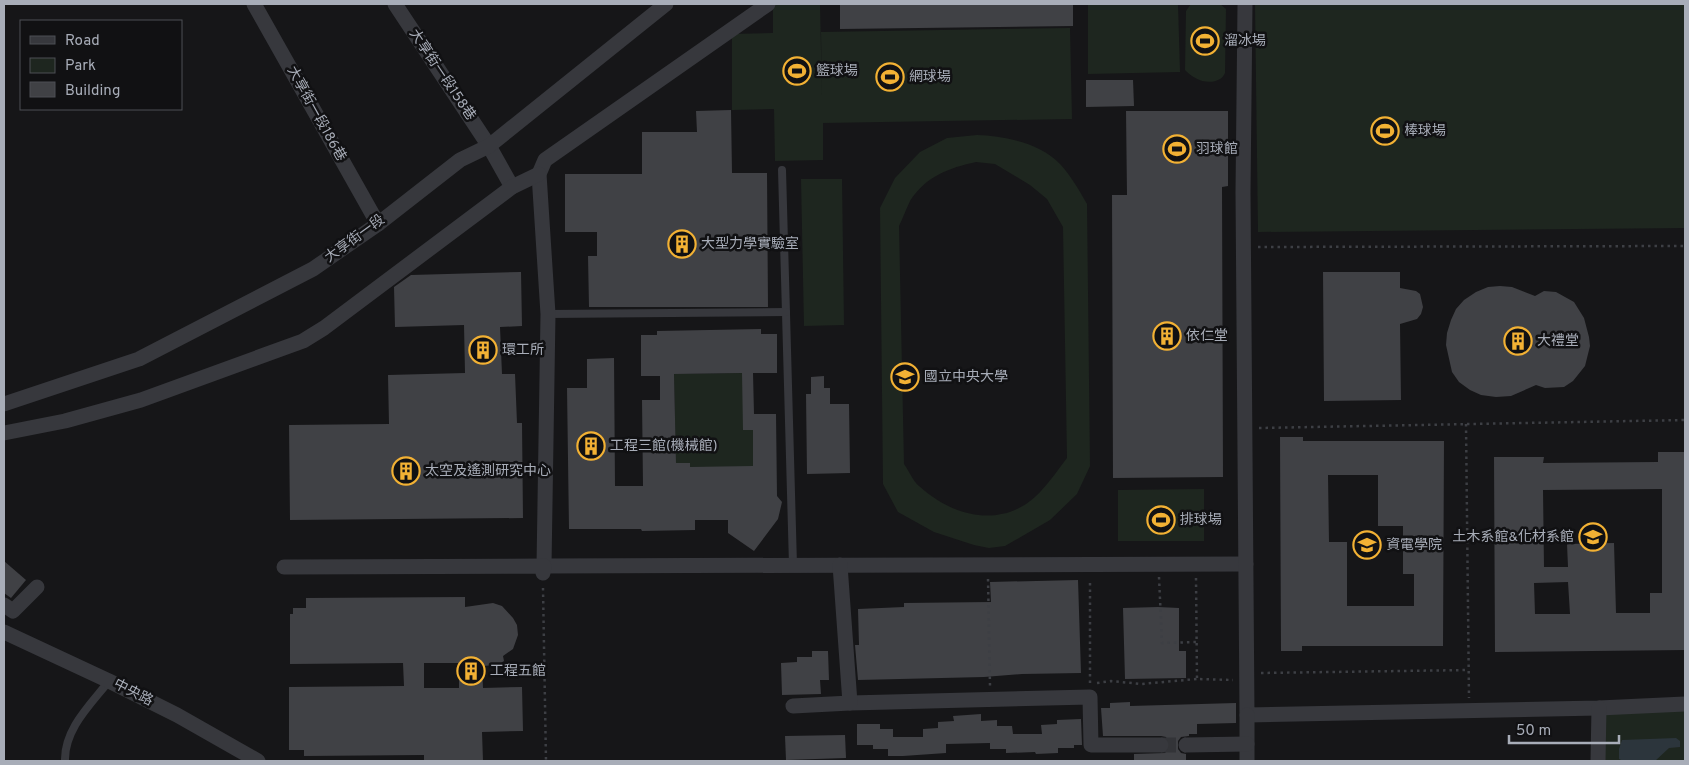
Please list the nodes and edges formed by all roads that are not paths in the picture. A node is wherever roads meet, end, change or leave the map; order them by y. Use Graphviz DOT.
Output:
graph roads {
  1 [pos="254,4"];
  2 [pos="395,4"];
  3 [pos="666,4"];
  4 [pos="768,4"];
  5 [pos="1245,4"];
  6 [pos="489,146"];
  7 [pos="782,170"];
  8 [pos="539,174"];
  9 [pos="512,187"];
  10 [pos="378,224"];
  11 [pos="786,312"];
  12 [pos="548,314"];
  13 [pos="4,404"];
  14 [pos="4,433"];
  15 [pos="1246,564"];
  16 [pos="793,565"];
  17 [pos="840,565"];
  18 [pos="284,567"];
  19 [pos="544,569"];
  20 [pos="37,587"];
  21 [pos="4,605"];
  22 [pos="4,632"];
  23 [pos="109,681"];
  24 [pos="850,703"];
  25 [pos="1685,704"];
  26 [pos="793,706"];
  27 [pos="1598,708"];
  28 [pos="1247,714"];
  29 [pos="1247,744"];
  30 [pos="1161,745"];
  31 [pos="1186,745"];
  32 [pos="65,761"];
  33 [pos="258,761"];
  34 [pos="1247,761"];
  35 [pos="1598,761"];
  1 -- 10 [label="street, 大享街一段186巷"];
  2 -- 6 [label="street, 大享街一段158巷"];
  3 -- 6 [label="street, 大享街一段"];
  4 -- 8 [label="street"];
  5 -- 15 [label="street"];
  6 -- 9 [label="street, 大享街一段158巷"];
  6 -- 10 [label="street, 大享街一段"];
  7 -- 11 [label="lane"];
  8 -- 9 [label="street"];
  8 -- 12 [label="street"];
  9 -- 14 [label="street"];
  10 -- 13 [label="street, 大享街一段"];
  11 -- 12 [label="lane"];
  11 -- 16 [label="lane"];
  12 -- 19 [label="street"];
  15 -- 17 [label="street"];
  15 -- 28 [label="street"];
  16 -- 17 [label="street"];
  16 -- 19 [label="street"];
  17 -- 24 [label="street"];
  18 -- 19 [label="street"];
  20 -- 21 [label="street"];
  22 -- 23 [label="street, 中央路"];
  23 -- 32 [label="lane"];
  23 -- 33 [label="street, 中央路"];
  24 -- 26 [label="street"];
  24 -- 30 [label="street"];
  25 -- 27 [label="street"];
  27 -- 28 [label="street"];
  27 -- 35 [label="street"];
  28 -- 29 [label="street"];
  29 -- 31 [label="street"];
  29 -- 34 [label="street"];
}
